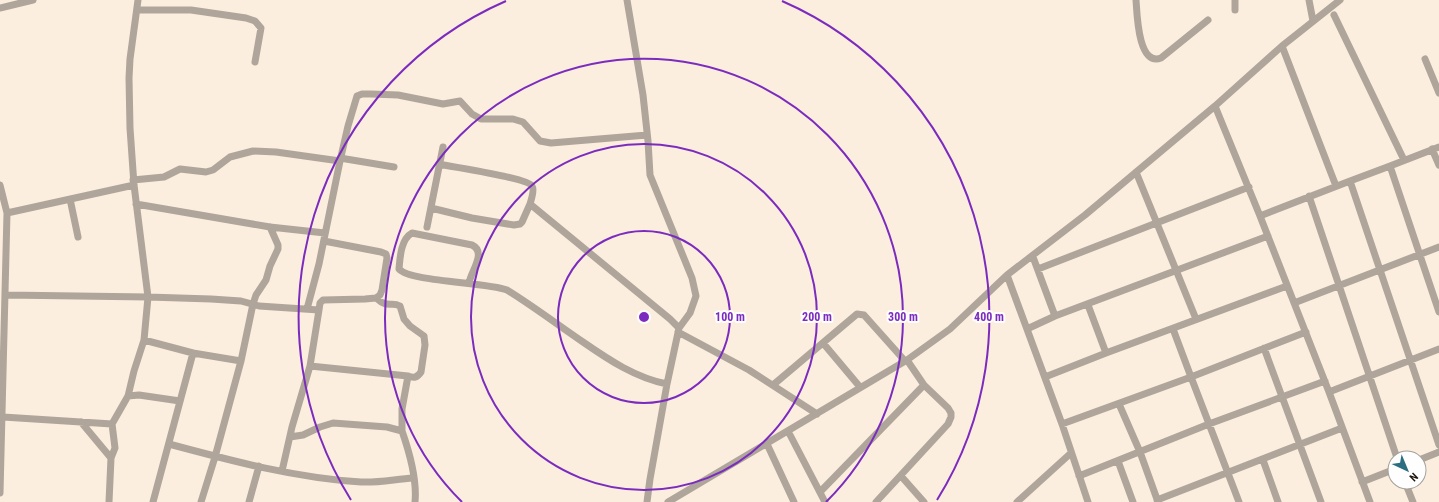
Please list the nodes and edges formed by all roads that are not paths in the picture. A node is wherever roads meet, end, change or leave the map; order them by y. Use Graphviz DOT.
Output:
graph roads {
  1 [pos="33,0"];
  2 [pos="138,0"];
  3 [pos="627,0"];
  4 [pos="1136,0"];
  5 [pos="1235,0"];
  6 [pos="1309,0"];
  7 [pos="1340,0"];
  8 [pos="0,8"];
  9 [pos="137,10"];
  10 [pos="1235,10"];
  11 [pos="1334,15"];
  12 [pos="1208,20"];
  13 [pos="1313,21"];
  14 [pos="1282,46"];
  15 [pos="1425,59"];
  16 [pos="255,62"];
  17 [pos="1439,93"];
  18 [pos="1215,106"];
  19 [pos="647,136"];
  20 [pos="443,147"];
  21 [pos="1439,147"];
  22 [pos="1432,149"];
  23 [pos="340,160"];
  24 [pos="1404,160"];
  25 [pos="439,164"];
  26 [pos="1439,165"];
  27 [pos="1390,166"];
  28 [pos="394,167"];
  29 [pos="1136,172"];
  30 [pos="1350,181"];
  31 [pos="133,182"];
  32 [pos="0,185"];
  33 [pos="1336,186"];
  34 [pos="1249,187"];
  35 [pos="1309,196"];
  36 [pos="70,199"];
  37 [pos="136,204"];
  38 [pos="530,204"];
  39 [pos="431,208"];
  40 [pos="7,213"];
  41 [pos="1260,216"];
  42 [pos="1157,223"];
  43 [pos="270,227"];
  44 [pos="427,227"];
  45 [pos="325,233"];
  46 [pos="1268,236"];
  47 [pos="78,237"];
  48 [pos="324,241"];
  49 [pos="1439,247"];
  50 [pos="1420,254"];
  51 [pos="1033,257"];
  52 [pos="1038,269"];
  53 [pos="1379,270"];
  54 [pos="1176,272"];
  55 [pos="1007,275"];
  56 [pos="469,283"];
  57 [pos="1287,286"];
  58 [pos="1339,286"];
  59 [pos="6,296"];
  60 [pos="148,297"];
  61 [pos="376,298"];
  62 [pos="1294,303"];
  63 [pos="253,304"];
  64 [pos="1088,305"];
  65 [pos="307,309"];
  66 [pos="319,310"];
  67 [pos="1439,312"];
  68 [pos="1055,316"];
  69 [pos="1196,319"];
  70 [pos="1027,329"];
  71 [pos="1173,329"];
  72 [pos="679,330"];
  73 [pos="1306,332"];
  74 [pos="144,340"];
  75 [pos="822,343"];
  76 [pos="1264,348"];
  77 [pos="1439,349"];
  78 [pos="193,353"];
  79 [pos="1106,353"];
  80 [pos="240,360"];
  81 [pos="906,361"];
  82 [pos="1410,361"];
  83 [pos="310,366"];
  84 [pos="408,376"];
  85 [pos="1369,376"];
  86 [pos="1045,377"];
  87 [pos="1191,377"];
  88 [pos="1325,381"];
  89 [pos="667,384"];
  90 [pos="924,384"];
  91 [pos="773,385"];
  92 [pos="860,388"];
  93 [pos="1329,392"];
  94 [pos="128,396"];
  95 [pos="1281,396"];
  96 [pos="180,400"];
  97 [pos="1119,404"];
  98 [pos="816,414"];
  99 [pos="3,417"];
  100 [pos="81,422"];
  101 [pos="112,424"];
  102 [pos="1062,424"];
  103 [pos="1209,424"];
  104 [pos="1342,428"];
  105 [pos="402,431"];
  106 [pos="788,431"];
  107 [pos="290,437"];
  108 [pos="169,444"];
  109 [pos="766,444"];
  110 [pos="1439,445"];
  111 [pos="1300,446"];
  112 [pos="1394,450"];
  113 [pos="1140,452"];
  114 [pos="1439,452"];
  115 [pos="1071,453"];
  116 [pos="215,457"];
  117 [pos="1427,457"];
  118 [pos="111,458"];
  119 [pos="1263,460"];
  120 [pos="1118,461"];
  121 [pos="259,466"];
  122 [pos="282,471"];
  123 [pos="1387,472"];
  124 [pos="1228,473"];
  125 [pos="901,476"];
  126 [pos="1079,476"];
  127 [pos="413,478"];
  128 [pos="1362,482"];
  129 [pos="1409,490"];
  130 [pos="820,492"];
  131 [pos="0,494"];
  132 [pos="1158,501"];
  133 [pos="109,502"];
  134 [pos="153,502"];
  135 [pos="201,502"];
  136 [pos="249,502"];
  137 [pos="415,502"];
  138 [pos="647,502"];
  139 [pos="668,502"];
  140 [pos="794,502"];
  141 [pos="825,502"];
  142 [pos="876,502"];
  143 [pos="924,502"];
  144 [pos="1017,502"];
  145 [pos="1088,502"];
  146 [pos="1133,502"];
  147 [pos="1239,502"];
  148 [pos="1278,502"];
  149 [pos="1321,502"];
  150 [pos="1370,502"];
  151 [pos="1413,502"];
  1 -- 8 [label="street"];
  2 -- 9 [label="street"];
  3 -- 19 [label="street"];
  4 -- 12 [label="street"];
  5 -- 10 [label="street"];
  6 -- 13 [label="street"];
  7 -- 13 [label="street"];
  9 -- 16 [label="street"];
  9 -- 31 [label="street"];
  11 -- 24 [label="street"];
  13 -- 14 [label="street"];
  14 -- 18 [label="street"];
  14 -- 33 [label="street"];
  15 -- 17 [label="street"];
  18 -- 29 [label="street"];
  18 -- 34 [label="street"];
  19 -- 23 [label="street"];
  19 -- 72 [label="street"];
  20 -- 25 [label="street"];
  21 -- 22 [label="street"];
  22 -- 24 [label="street"];
  22 -- 26 [label="street"];
  23 -- 28 [label="street"];
  23 -- 31 [label="street"];
  23 -- 45 [label="street"];
  24 -- 27 [label="street"];
  25 -- 38 [label="street"];
  25 -- 39 [label="street"];
  27 -- 30 [label="street"];
  27 -- 50 [label="street"];
  29 -- 42 [label="street"];
  29 -- 51 [label="street"];
  30 -- 33 [label="street"];
  30 -- 53 [label="street"];
  31 -- 36 [label="street"];
  31 -- 37 [label="street"];
  32 -- 40 [label="street"];
  33 -- 35 [label="street"];
  34 -- 41 [label="street"];
  34 -- 42 [label="street"];
  35 -- 41 [label="street"];
  35 -- 58 [label="street"];
  36 -- 40 [label="street"];
  36 -- 47 [label="street"];
  37 -- 43 [label="street"];
  37 -- 60 [label="street"];
  38 -- 39 [label="street"];
  38 -- 72 [label="street"];
  39 -- 44 [label="street"];
  40 -- 59 [label="street"];
  41 -- 46 [label="street"];
  42 -- 52 [label="street"];
  42 -- 54 [label="street"];
  43 -- 45 [label="street"];
  43 -- 63 [label="street"];
  45 -- 48 [label="street"];
  46 -- 54 [label="street"];
  46 -- 57 [label="street"];
  48 -- 61 [label="street"];
  48 -- 65 [label="street"];
  49 -- 50 [label="street"];
  50 -- 53 [label="street"];
  50 -- 67 [label="street"];
  51 -- 52 [label="street"];
  51 -- 55 [label="street"];
  52 -- 68 [label="street"];
  53 -- 58 [label="street"];
  53 -- 82 [label="street"];
  54 -- 64 [label="street"];
  54 -- 69 [label="street"];
  55 -- 70 [label="street"];
  55 -- 81 [label="street"];
  56 -- 56 [label="street"];
  56 -- 89 [label="street"];
  57 -- 62 [label="street"];
  57 -- 69 [label="street"];
  58 -- 62 [label="street"];
  58 -- 85 [label="street"];
  59 -- 60 [label="street"];
  59 -- 99 [label="street"];
  60 -- 63 [label="street"];
  60 -- 74 [label="street"];
  61 -- 66 [label="street"];
  61 -- 84 [label="street"];
  62 -- 73 [label="street"];
  63 -- 65 [label="street"];
  63 -- 80 [label="street"];
  64 -- 68 [label="street"];
  64 -- 79 [label="street"];
  65 -- 66 [label="street"];
  66 -- 83 [label="street"];
  68 -- 70 [label="street"];
  69 -- 71 [label="street"];
  70 -- 86 [label="street"];
  71 -- 79 [label="street"];
  71 -- 87 [label="street"];
  72 -- 89 [label="street"];
  72 -- 91 [label="street"];
  73 -- 76 [label="street"];
  73 -- 88 [label="street"];
  74 -- 78 [label="street"];
  74 -- 94 [label="street"];
  75 -- 81 [label="street"];
  75 -- 91 [label="street"];
  75 -- 92 [label="street"];
  76 -- 87 [label="street"];
  76 -- 95 [label="street"];
  77 -- 82 [label="street"];
  78 -- 80 [label="street"];
  78 -- 96 [label="street"];
  79 -- 86 [label="street"];
  80 -- 116 [label="street"];
  81 -- 90 [label="street"];
  81 -- 92 [label="street"];
  82 -- 85 [label="street"];
  82 -- 110 [label="street"];
  83 -- 84 [label="street"];
  83 -- 107 [label="street"];
  84 -- 105 [label="street"];
  85 -- 93 [label="street"];
  85 -- 112 [label="street"];
  86 -- 102 [label="street"];
  87 -- 97 [label="street"];
  87 -- 103 [label="street"];
  88 -- 93 [label="street"];
  88 -- 95 [label="street"];
  89 -- 138 [label="street"];
  90 -- 125 [label="street"];
  90 -- 130 [label="street"];
  91 -- 98 [label="street"];
  92 -- 98 [label="street"];
  93 -- 104 [label="street"];
  94 -- 96 [label="street"];
  94 -- 101 [label="street"];
  95 -- 103 [label="street"];
  95 -- 111 [label="street"];
  96 -- 108 [label="street"];
  97 -- 102 [label="street"];
  97 -- 113 [label="street"];
  98 -- 106 [label="street"];
  99 -- 100 [label="street"];
  99 -- 131 [label="street"];
  100 -- 101 [label="street"];
  100 -- 118 [label="street"];
  101 -- 118 [label="street"];
  102 -- 115 [label="street"];
  103 -- 113 [label="street"];
  103 -- 124 [label="street"];
  104 -- 111 [label="street"];
  104 -- 128 [label="street"];
  105 -- 107 [label="street"];
  105 -- 127 [label="street"];
  106 -- 109 [label="street"];
  106 -- 130 [label="street"];
  107 -- 122 [label="street"];
  108 -- 116 [label="street"];
  108 -- 134 [label="street"];
  109 -- 139 [label="street"];
  109 -- 140 [label="street"];
  111 -- 119 [label="street"];
  111 -- 149 [label="street"];
  113 -- 120 [label="street"];
  113 -- 132 [label="street"];
  114 -- 117 [label="street"];
  115 -- 126 [label="street"];
  115 -- 144 [label="street"];
  116 -- 121 [label="street"];
  116 -- 135 [label="street"];
  118 -- 133 [label="street"];
  119 -- 124 [label="street"];
  119 -- 148 [label="street"];
  120 -- 126 [label="street"];
  120 -- 146 [label="street"];
  121 -- 122 [label="street"];
  121 -- 136 [label="street"];
  122 -- 127 [label="street"];
  123 -- 128 [label="street"];
  124 -- 132 [label="street"];
  124 -- 147 [label="street"];
  125 -- 142 [label="street"];
  125 -- 143 [label="street"];
  126 -- 145 [label="street"];
  127 -- 137 [label="street"];
  128 -- 150 [label="street"];
  129 -- 151 [label="street"];
  130 -- 141 [label="street"];
}
